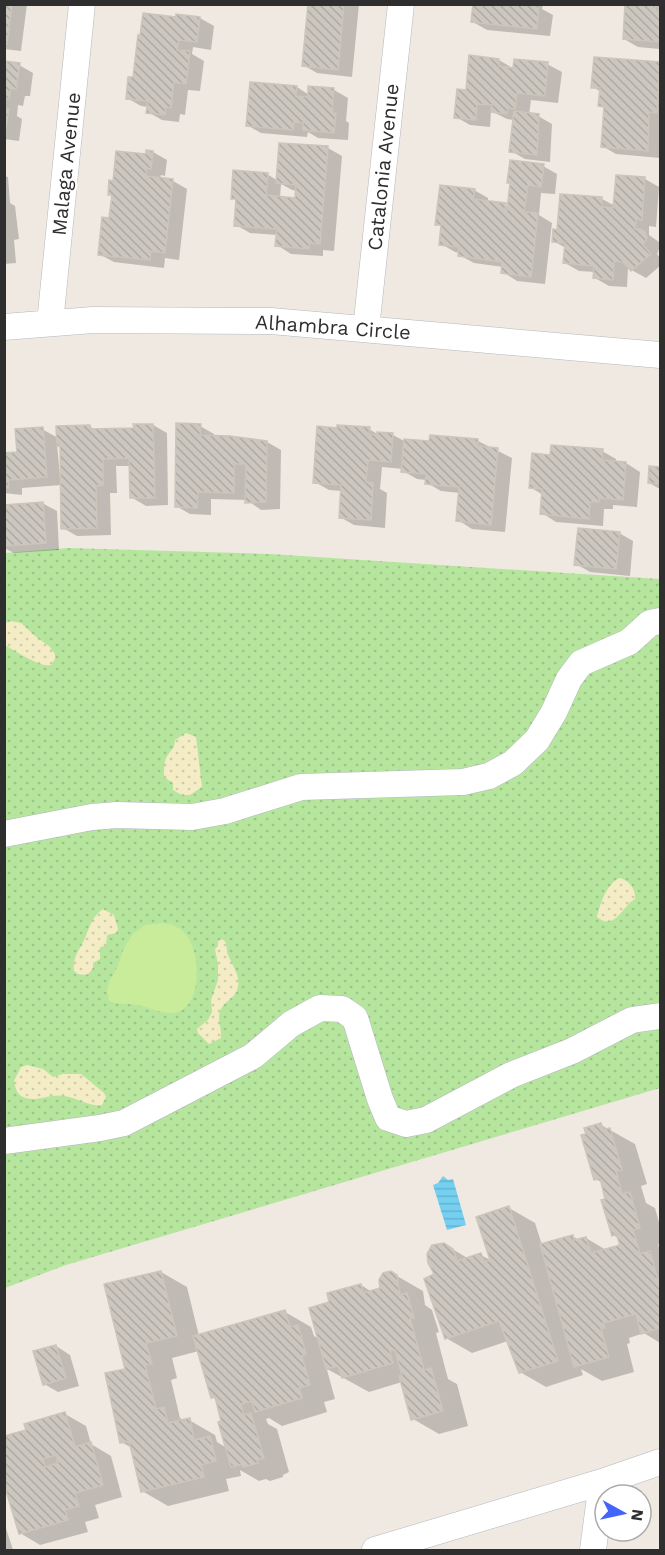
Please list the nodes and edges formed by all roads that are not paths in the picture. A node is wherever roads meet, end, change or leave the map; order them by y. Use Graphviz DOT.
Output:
graph roads {
  1 [pos="82,4"];
  2 [pos="401,4"];
  3 [pos="50,322"];
  4 [pos="4,327"];
  5 [pos="366,329"];
  6 [pos="660,355"];
  7 [pos="660,621"];
  8 [pos="4,834"];
  9 [pos="660,1016"];
  10 [pos="4,1141"];
  11 [pos="657,1465"];
  12 [pos="602,1482"];
  13 [pos="375,1551"];
  14 [pos="593,1551"];
  1 -- 3 [label="street, Malaga Avenue"];
  2 -- 5 [label="street, Catalonia Avenue"];
  3 -- 4 [label="street, Alhambra Circle"];
  3 -- 5 [label="street, Alhambra Circle"];
  5 -- 6 [label="street, Alhambra Circle"];
  7 -- 8 [label="street"];
  9 -- 10 [label="street"];
  11 -- 12 [label="street"];
  12 -- 13 [label="street"];
  12 -- 14 [label="street"];
}
